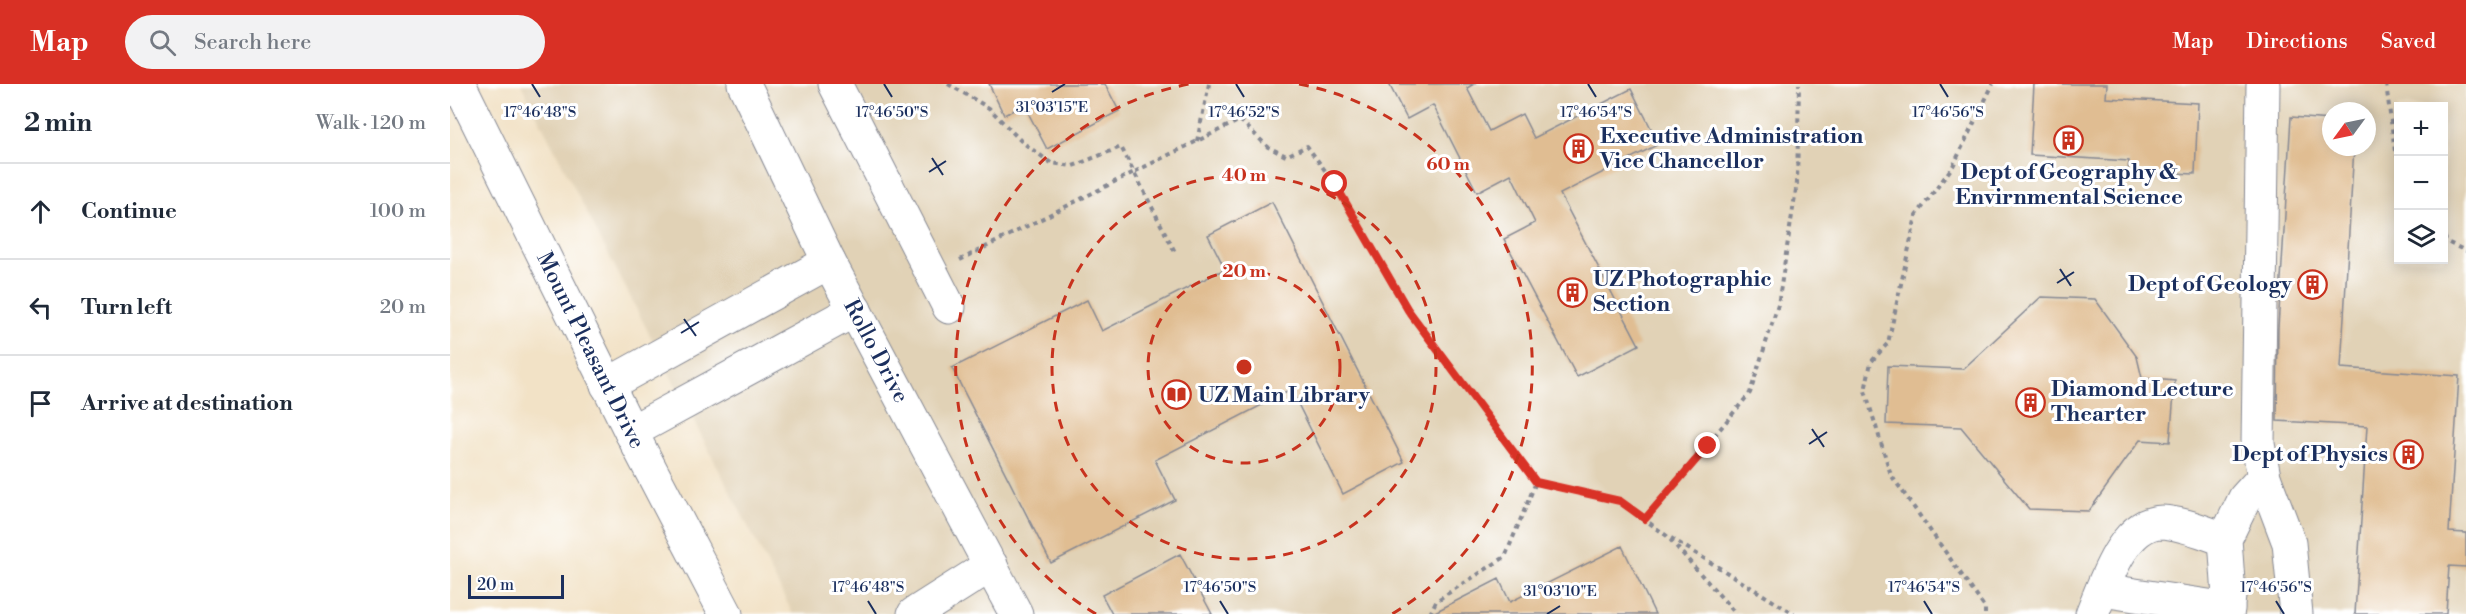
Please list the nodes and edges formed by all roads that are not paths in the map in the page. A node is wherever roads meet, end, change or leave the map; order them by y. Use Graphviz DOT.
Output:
graph roads {
  1 [pos="459,84"];
  2 [pos="744,84"];
  3 [pos="835,84"];
  4 [pos="2263,84"];
  5 [pos="829,262"];
  6 [pos="949,307"];
  7 [pos="855,310"];
  8 [pos="608,385"];
  9 [pos="631,432"];
  10 [pos="2264,477"];
  11 [pos="2225,539"];
  12 [pos="991,565"];
  13 [pos="2097,602"];
  14 [pos="2228,611"];
  15 [pos="726,614"];
  16 [pos="914,614"];
  17 [pos="1016,614"];
  18 [pos="2296,614"];
  1 -- 8 [label="street, Mount Pleasant Drive"];
  2 -- 5 [label="street, Rollo Drive"];
  3 -- 6 [label="street"];
  4 -- 10 [label="street"];
  5 -- 7 [label="street, Rollo Drive"];
  5 -- 8 [label="street"];
  7 -- 9 [label="street"];
  7 -- 12 [label="street, Rollo Drive"];
  8 -- 9 [label="street, Mount Pleasant Drive"];
  9 -- 15 [label="street, Mount Pleasant Drive"];
  10 -- 11 [label="street"];
  10 -- 18 [label="street"];
  11 -- 13 [label="street"];
  11 -- 14 [label="street"];
  12 -- 16 [label="street"];
  12 -- 17 [label="street, Rollo Drive"];
  13 -- 14 [label="street"];
}
